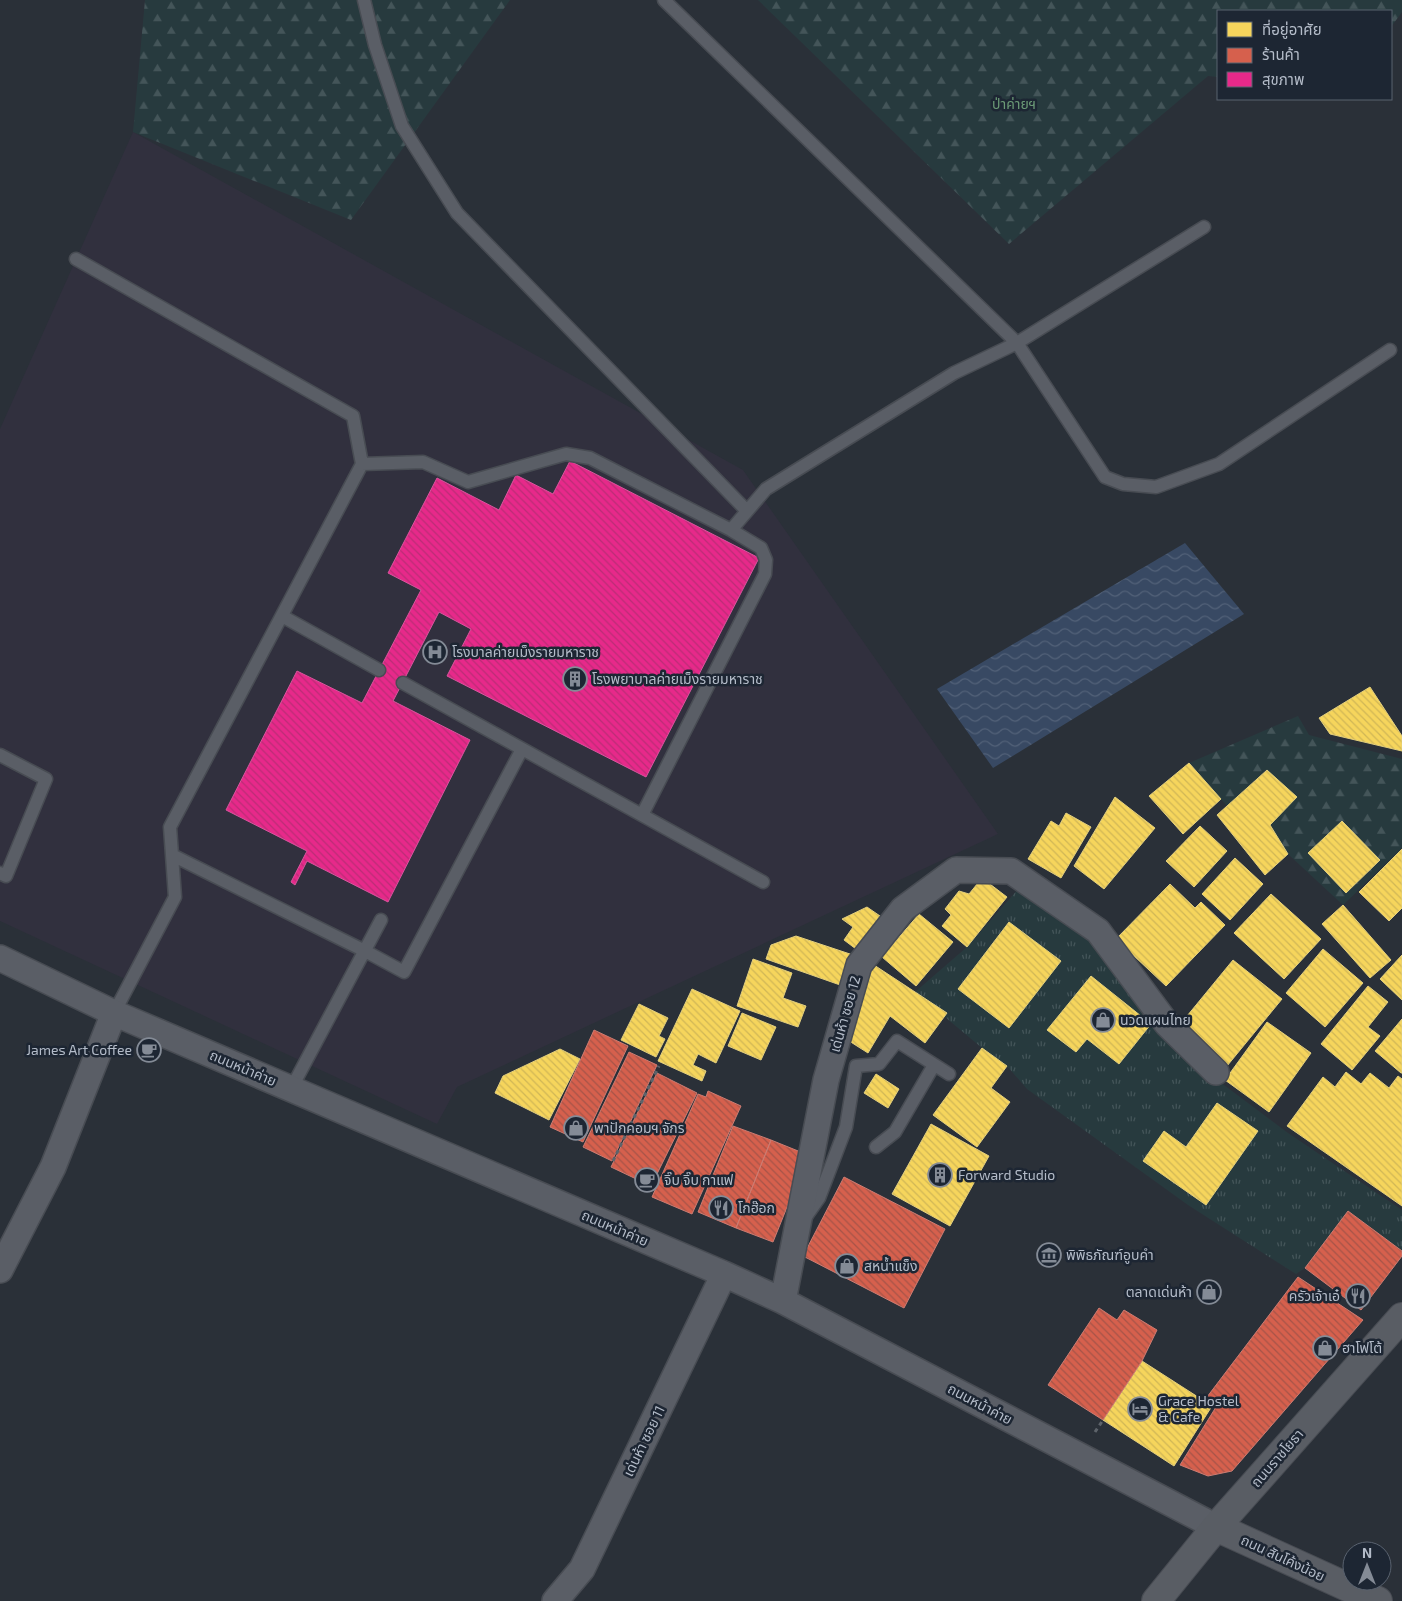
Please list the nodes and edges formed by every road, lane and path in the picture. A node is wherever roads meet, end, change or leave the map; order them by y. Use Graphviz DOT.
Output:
graph roads {
  1 [pos="364,0"];
  2 [pos="664,0"];
  3 [pos="1204,227"];
  4 [pos="76,259"];
  5 [pos="1017,343"];
  6 [pos="1390,350"];
  7 [pos="362,464"];
  8 [pos="747,511"];
  9 [pos="731,530"];
  10 [pos="282,616"];
  11 [pos="379,670"];
  12 [pos="403,683"];
  13 [pos="522,749"];
  14 [pos="0,756"];
  15 [pos="642,815"];
  16 [pos="172,855"];
  17 [pos="0,873"];
  18 [pos="764,882"];
  19 [pos="381,920"];
  20 [pos="365,951"];
  21 [pos="0,958"];
  22 [pos="114,1013"];
  23 [pos="934,1065"];
  24 [pos="658,1066"];
  25 [pos="1216,1072"];
  26 [pos="949,1074"];
  27 [pos="291,1089"];
  28 [pos="876,1147"];
  29 [pos="613,1161"];
  30 [pos="796,1231"];
  31 [pos="0,1270"];
  32 [pos="724,1274"];
  33 [pos="783,1301"];
  34 [pos="1402,1317"];
  35 [pos="1216,1527"];
  36 [pos="555,1601"];
  37 [pos="1156,1601"];
  38 [pos="1378,1601"];
  1 -- 8 [label="lane"];
  2 -- 5 [label="lane"];
  3 -- 5 [label="lane"];
  4 -- 7 [label="lane"];
  5 -- 6 [label="lane"];
  5 -- 8 [label="lane"];
  7 -- 9 [label="lane"];
  7 -- 10 [label="lane"];
  8 -- 9 [label="lane"];
  9 -- 15 [label="lane"];
  10 -- 11 [label="lane"];
  10 -- 16 [label="lane"];
  12 -- 13 [label="lane"];
  13 -- 15 [label="lane"];
  13 -- 20 [label="lane"];
  14 -- 17 [label="lane"];
  15 -- 18 [label="lane"];
  16 -- 20 [label="lane"];
  16 -- 22 [label="lane"];
  19 -- 20 [label="lane"];
  20 -- 27 [label="lane"];
  21 -- 22 [label="street, ถนนหน้าค่าย"];
  22 -- 27 [label="street, ถนนหน้าค่าย"];
  22 -- 31 [label="street"];
  23 -- 26 [label="lane"];
  23 -- 28 [label="lane"];
  23 -- 30 [label="lane"];
  24 -- 29 [label="path"];
  25 -- 30 [label="street, เด่นห้า ซอย 12"];
  27 -- 32 [label="street, ถนนหน้าค่าย"];
  30 -- 33 [label="street, เด่นห้า ซอย 12"];
  32 -- 33 [label="street, ถนนหน้าค่าย"];
  32 -- 36 [label="street, เด่นห้า ซอย 11"];
  33 -- 35 [label="street, ถนนหน้าค่าย"];
  34 -- 35 [label="main road, ถนนราชโยธา"];
  35 -- 37 [label="main road, ถนนราชโยธา"];
  35 -- 38 [label="main road, ถนน สันโค้งน้อย"];
}
